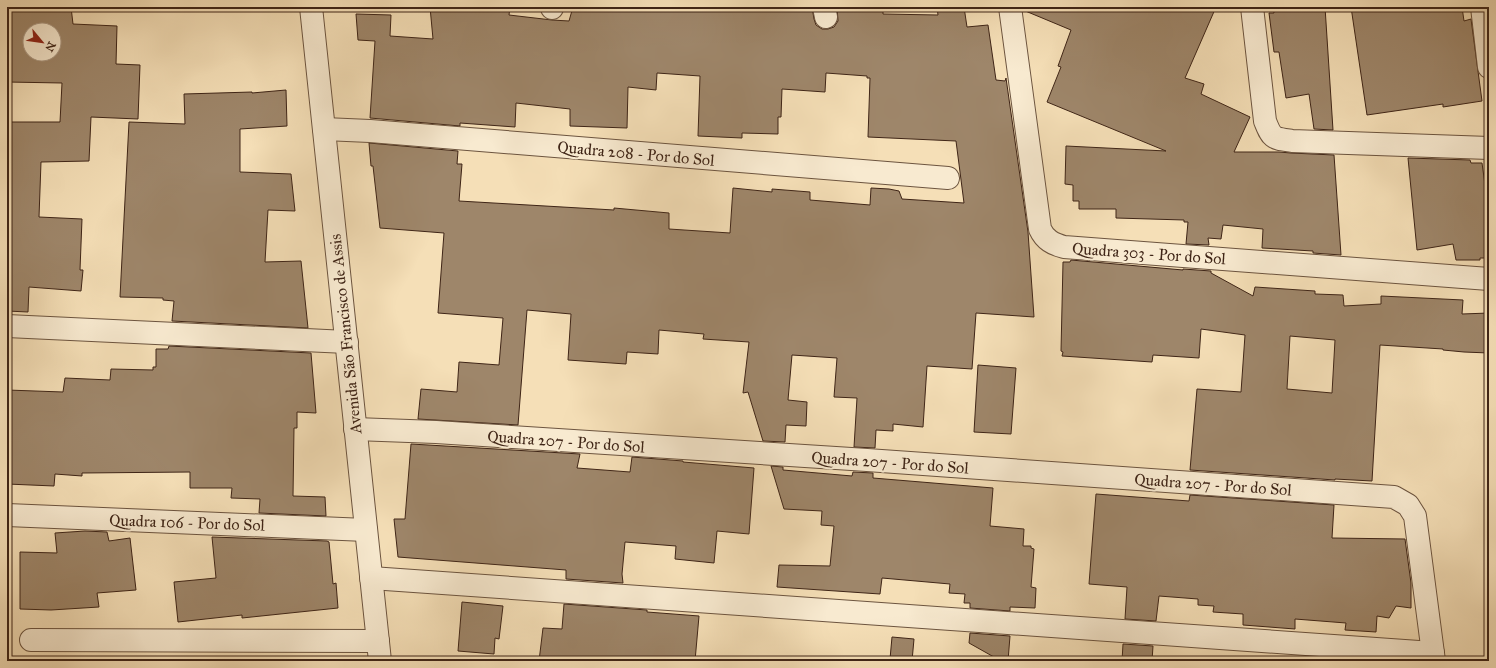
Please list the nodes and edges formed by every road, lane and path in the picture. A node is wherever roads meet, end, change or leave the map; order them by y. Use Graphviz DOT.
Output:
graph roads {
  1 [pos="311,7"];
  2 [pos="1010,7"];
  3 [pos="1252,7"];
  4 [pos="1482,7"];
  5 [pos="1489,67"];
  6 [pos="324,129"];
  7 [pos="1489,148"];
  8 [pos="948,178"];
  9 [pos="1489,279"];
  10 [pos="7,326"];
  11 [pos="346,342"];
  12 [pos="356,429"];
  13 [pos="7,515"];
  14 [pos="366,530"];
  15 [pos="371,578"];
  16 [pos="31,640"];
  17 [pos="379,651"];
  18 [pos="1434,657"];
  1 -- 6 [label="street, Avenida São Francisco de Assis"];
  2 -- 9 [label="street, Quadra 303 - Por do Sol"];
  3 -- 7 [label="street"];
  4 -- 5 [label="street"];
  6 -- 8 [label="street, Quadra 208 - Por do Sol"];
  6 -- 11 [label="street, Avenida São Francisco de Assis"];
  10 -- 11 [label="street"];
  11 -- 12 [label="street, Avenida São Francisco de Assis"];
  12 -- 14 [label="street, Avenida São Francisco de Assis"];
  12 -- 18 [label="street, Quadra 207 - Por do Sol"];
  13 -- 14 [label="street, Quadra 106 - Por do Sol"];
  14 -- 15 [label="street, Avenida São Francisco de Assis"];
  15 -- 17 [label="street, Avenida São Francisco de Assis"];
  15 -- 18 [label="street"];
  16 -- 17 [label="street"];
}
